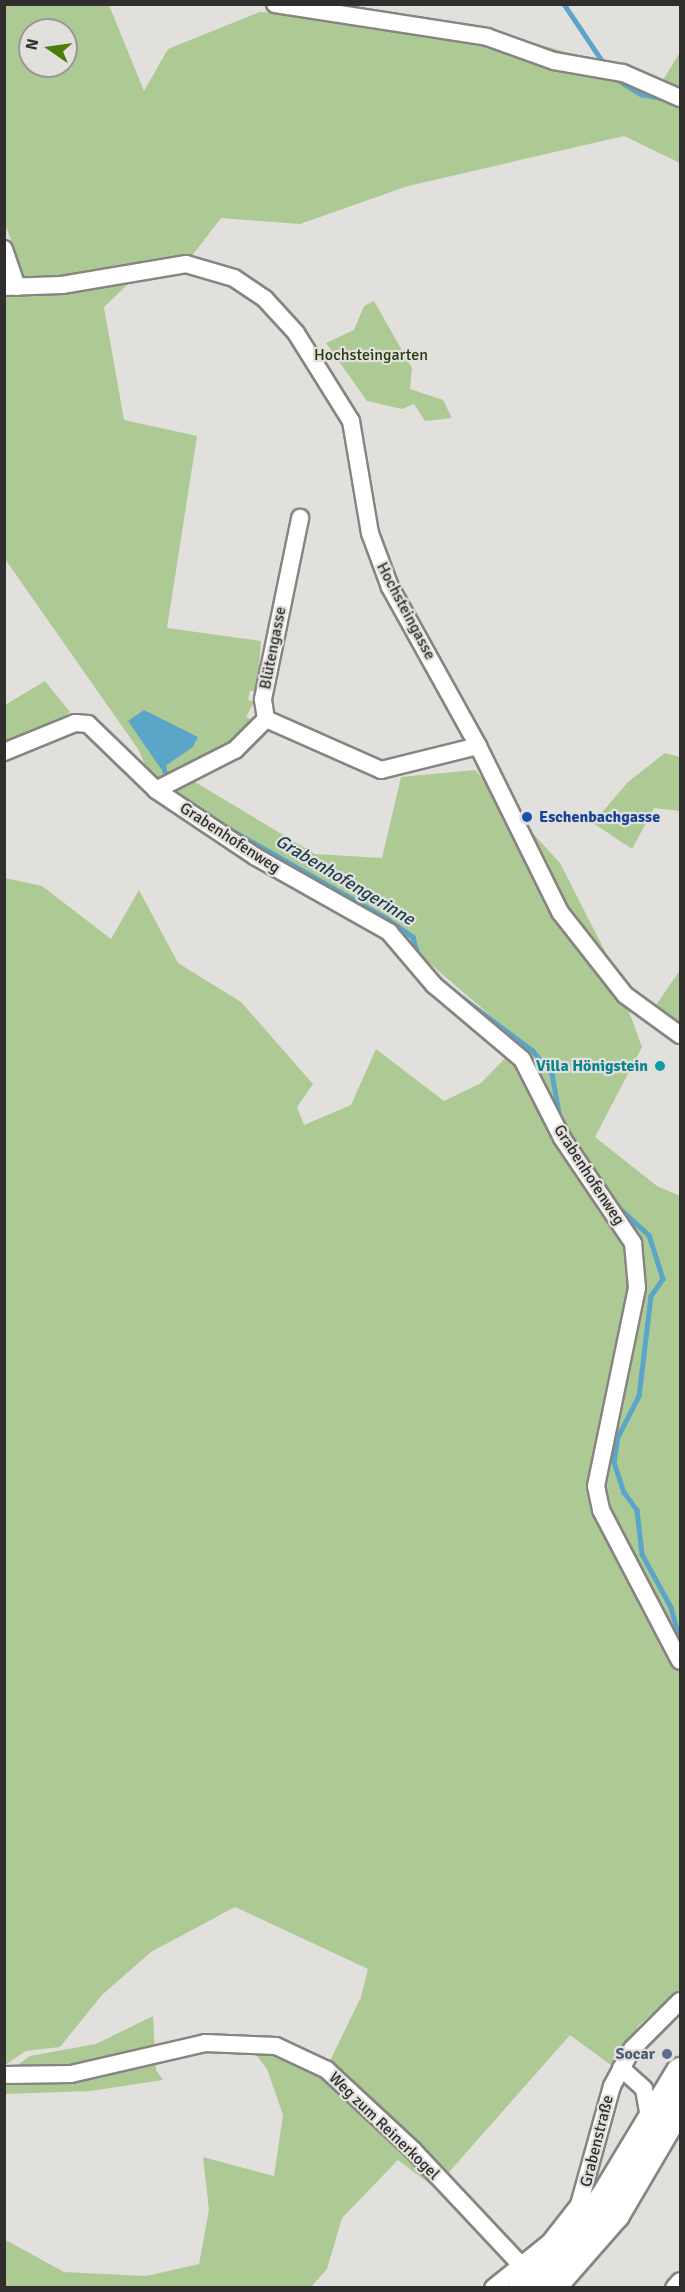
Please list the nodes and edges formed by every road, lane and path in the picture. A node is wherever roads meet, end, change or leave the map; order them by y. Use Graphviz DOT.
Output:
graph roads {
  1 [pos="275,4"];
  2 [pos="681,98"];
  3 [pos="4,249"];
  4 [pos="10,287"];
  5 [pos="300,519"];
  6 [pos="266,719"];
  7 [pos="478,746"];
  8 [pos="4,752"];
  9 [pos="156,790"];
  10 [pos="681,1035"];
  11 [pos="681,1661"];
  12 [pos="681,2001"];
  13 [pos="621,2067"];
  14 [pos="681,2071"];
  15 [pos="4,2075"];
  16 [pos="681,2106"];
  17 [pos="649,2116"];
  18 [pos="681,2281"];
  19 [pos="532,2282"];
  20 [pos="493,2288"];
  21 [pos="674,2288"];
  1 -- 2 [label="street"];
  3 -- 4 [label="street"];
  4 -- 7 [label="street, Hochsteingasse"];
  5 -- 6 [label="street, Blütengasse"];
  6 -- 7 [label="street"];
  6 -- 9 [label="street"];
  7 -- 10 [label="street, Hochsteingasse"];
  8 -- 9 [label="street, Grabenhofenweg"];
  9 -- 11 [label="street, Grabenhofenweg"];
  12 -- 13 [label="street, Grabenstraße"];
  13 -- 17 [label="street"];
  13 -- 19 [label="street, Grabenstraße"];
  14 -- 17 [label="main road, Grabenstraße"];
  15 -- 19 [label="street, Weg zum Reinerkogel"];
  16 -- 19 [label="main road, Grabenstraße"];
  17 -- 19 [label="main road, Grabenstraße"];
  18 -- 21 [label="street"];
  19 -- 20 [label="street, Grabenstraße"];
}
